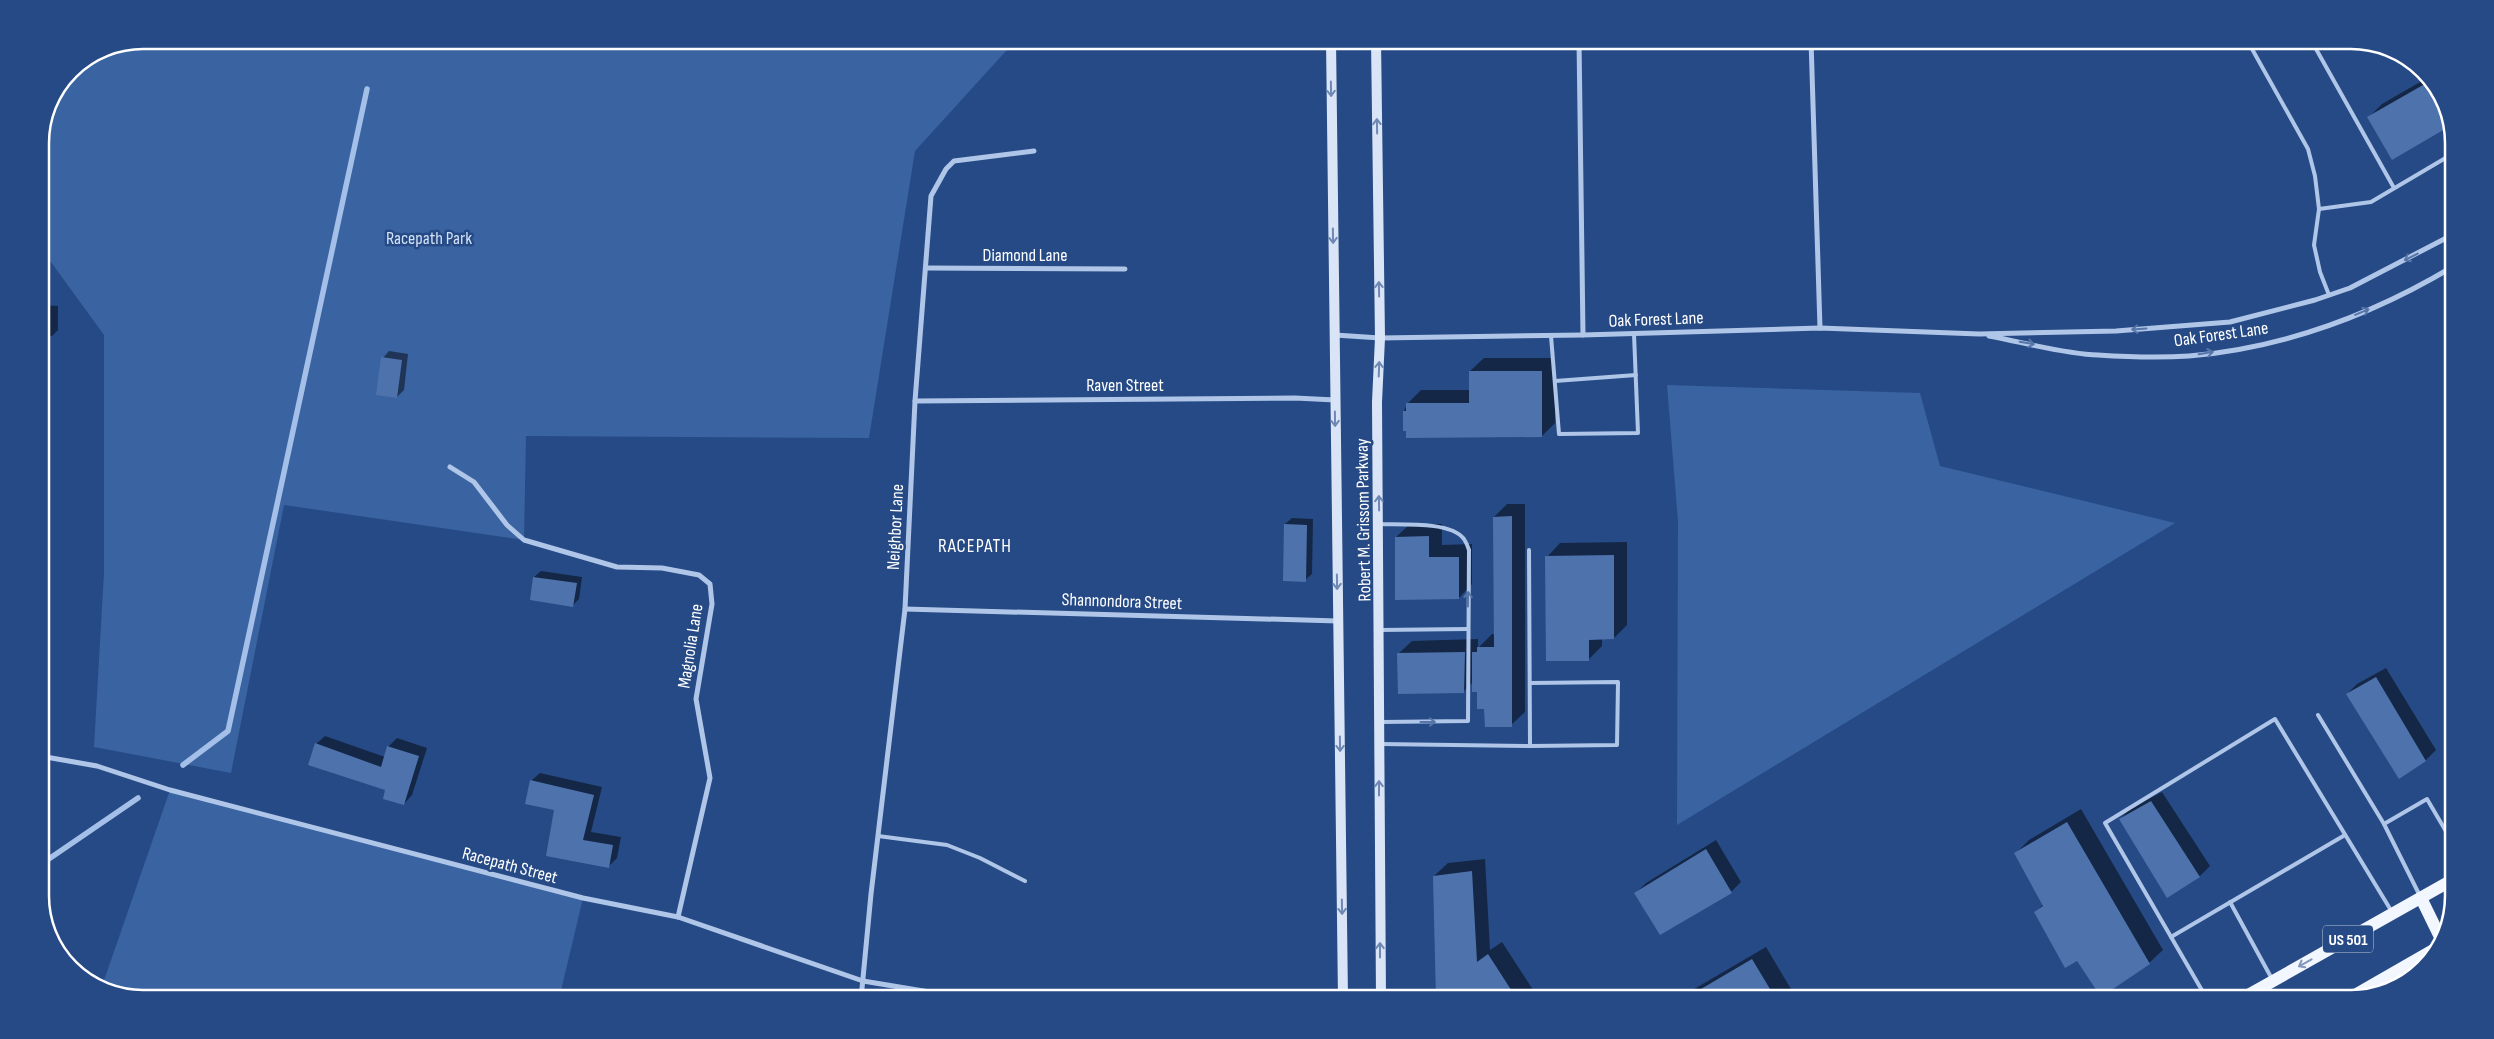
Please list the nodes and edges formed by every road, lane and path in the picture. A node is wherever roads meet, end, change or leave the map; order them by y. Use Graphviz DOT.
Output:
graph roads {
  1 [pos="1331,49"];
  2 [pos="1376,49"];
  3 [pos="1579,49"];
  4 [pos="1811,49"];
  5 [pos="2252,49"];
  6 [pos="2316,49"];
  7 [pos="1034,151"];
  8 [pos="2445,158"];
  9 [pos="2394,188"];
  10 [pos="2319,209"];
  11 [pos="2445,239"];
  12 [pos="926,268"];
  13 [pos="1125,269"];
  14 [pos="2445,271"];
  15 [pos="2329,295"];
  16 [pos="1820,328"];
  17 [pos="1634,334"];
  18 [pos="1979,334"];
  19 [pos="1335,335"];
  20 [pos="1584,335"];
  21 [pos="1551,336"];
  22 [pos="1380,338"];
  23 [pos="1636,375"];
  24 [pos="1555,380"];
  25 [pos="1335,400"];
  26 [pos="915,401"];
  27 [pos="450,467"];
  28 [pos="1379,524"];
  29 [pos="1529,550"];
  30 [pos="905,609"];
  31 [pos="1338,620"];
  32 [pos="1468,629"];
  33 [pos="1380,630"];
  34 [pos="1530,683"];
  35 [pos="2318,716"];
  36 [pos="1379,722"];
  37 [pos="1379,744"];
  38 [pos="1530,746"];
  39 [pos="49,758"];
  40 [pos="2384,824"];
  41 [pos="2445,830"];
  42 [pos="2345,835"];
  43 [pos="878,836"];
  44 [pos="1025,881"];
  45 [pos="2445,884"];
  46 [pos="2421,898"];
  47 [pos="2230,902"];
  48 [pos="2393,914"];
  49 [pos="678,917"];
  50 [pos="2438,932"];
  51 [pos="2171,937"];
  52 [pos="2423,957"];
  53 [pos="863,981"];
  54 [pos="2273,981"];
  55 [pos="2367,988"];
  56 [pos="862,990"];
  57 [pos="916,990"];
  58 [pos="1343,990"];
  59 [pos="1380,990"];
  60 [pos="2202,990"];
  61 [pos="2257,990"];
  1 -- 19 [label="main road, Robert M. Grissom Parkway, one-way"];
  22 -- 2 [label="main road, Robert M. Grissom Parkway, one-way"];
  3 -- 20 [label="street"];
  4 -- 16 [label="street"];
  5 -- 10 [label="lane"];
  6 -- 9 [label="lane"];
  7 -- 12 [label="street, Neighbor Lane"];
  8 -- 9 [label="lane"];
  9 -- 10 [label="lane"];
  10 -- 15 [label="lane"];
  11 -- 15 [label="street, Oak Forest Lane, one-way"];
  12 -- 13 [label="street, Diamond Lane"];
  12 -- 26 [label="street, Neighbor Lane"];
  18 -- 14 [label="street, Oak Forest Lane, one-way"];
  15 -- 18 [label="street, Oak Forest Lane, one-way"];
  16 -- 17 [label="street, Oak Forest Lane"];
  16 -- 18 [label="street, Oak Forest Lane"];
  17 -- 20 [label="street, Oak Forest Lane"];
  17 -- 23 [label="lane"];
  19 -- 22 [label="street, Oak Forest Lane"];
  19 -- 25 [label="main road, Robert M. Grissom Parkway"];
  20 -- 21 [label="street, Oak Forest Lane"];
  21 -- 22 [label="street, Oak Forest Lane"];
  21 -- 24 [label="lane"];
  28 -- 22 [label="main road, Robert M. Grissom Parkway, one-way"];
  23 -- 24 [label="lane"];
  23 -- 24 [label="lane"];
  25 -- 26 [label="street, Raven Street"];
  25 -- 31 [label="main road, Robert M. Grissom Parkway, one-way"];
  26 -- 30 [label="street, Neighbor Lane"];
  27 -- 49 [label="street, Magnolia Lane"];
  32 -- 28 [label="lane, one-way"];
  28 -- 33 [label="main road, Robert M. Grissom Parkway"];
  29 -- 34 [label="lane"];
  30 -- 31 [label="street, Shannondora Street"];
  30 -- 43 [label="street, Neighbor Lane"];
  31 -- 58 [label="main road, Robert M. Grissom Parkway, one-way"];
  32 -- 33 [label="lane"];
  36 -- 32 [label="lane, one-way"];
  33 -- 36 [label="main road, Robert M. Grissom Parkway"];
  34 -- 38 [label="lane"];
  34 -- 38 [label="lane"];
  35 -- 40 [label="lane"];
  36 -- 37 [label="main road, Robert M. Grissom Parkway"];
  37 -- 38 [label="lane"];
  59 -- 37 [label="main road, Robert M. Grissom Parkway, one-way"];
  39 -- 49 [label="street, Racepath Street"];
  40 -- 41 [label="lane"];
  40 -- 46 [label="lane"];
  42 -- 47 [label="lane"];
  42 -- 48 [label="lane"];
  42 -- 51 [label="lane"];
  43 -- 44 [label="lane"];
  43 -- 53 [label="street, Neighbor Lane"];
  45 -- 46 [label="main road, US 501"];
  46 -- 48 [label="main road, US 501"];
  46 -- 50 [label="main road"];
  47 -- 51 [label="lane"];
  47 -- 54 [label="lane"];
  48 -- 54 [label="main road, US 501, one-way"];
  49 -- 53 [label="street, Racepath Street"];
  51 -- 60 [label="lane"];
  52 -- 55 [label="main road"];
  53 -- 56 [label="street, Neighbor Lane"];
  53 -- 57 [label="street, Racepath Street"];
  54 -- 61 [label="main road, US 501"];
}
